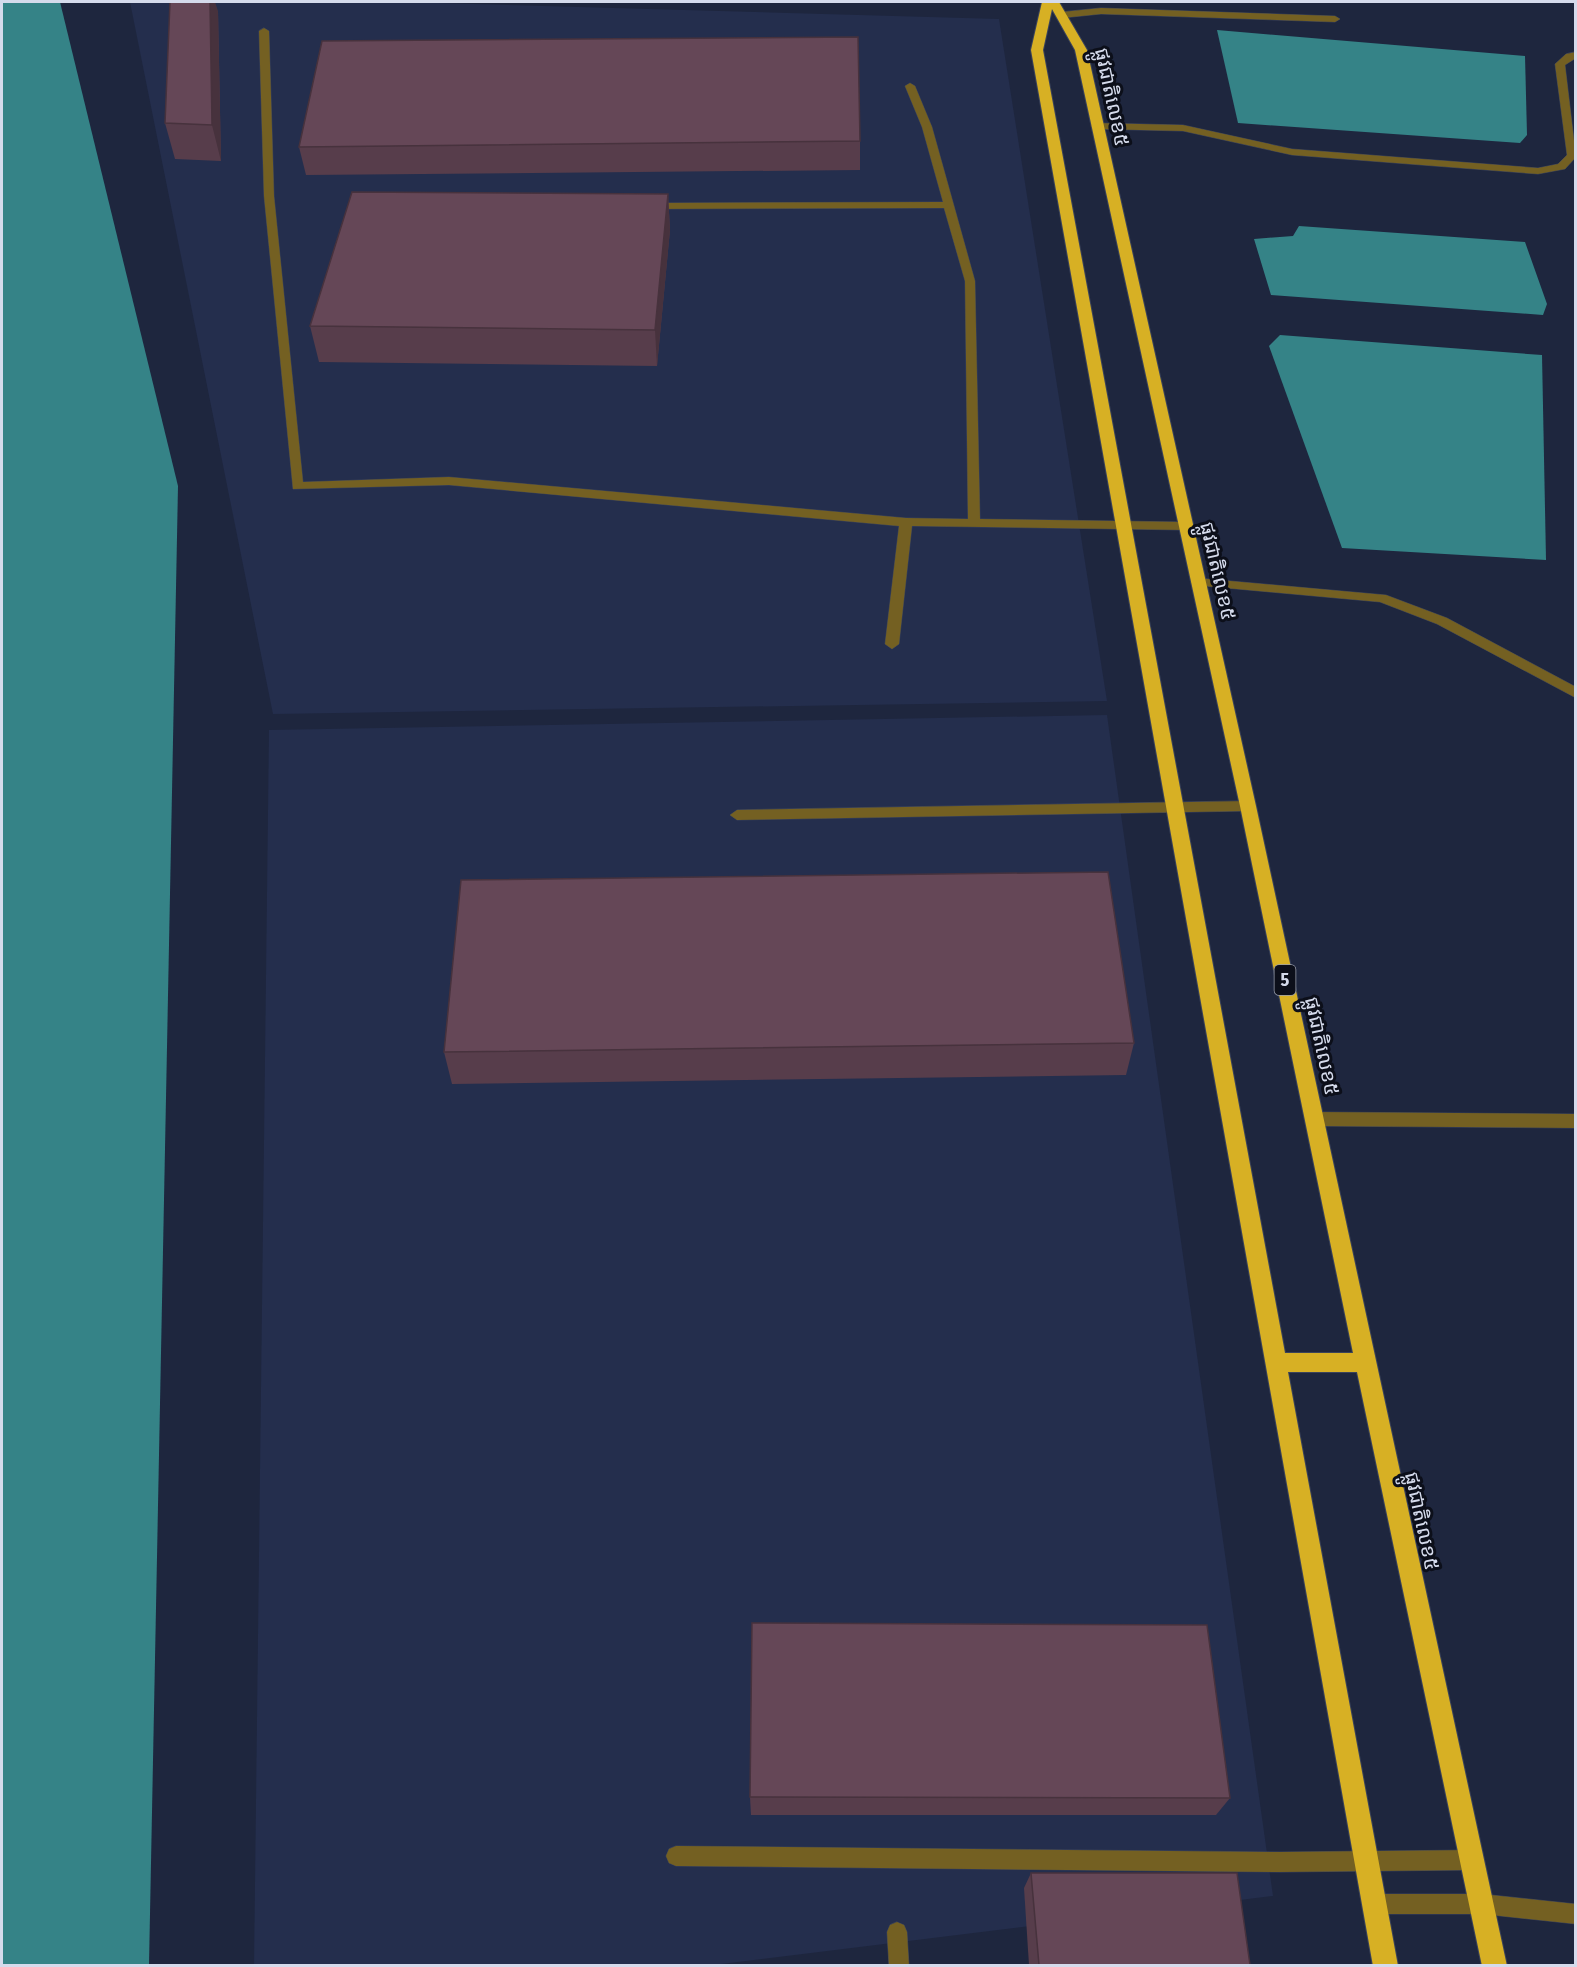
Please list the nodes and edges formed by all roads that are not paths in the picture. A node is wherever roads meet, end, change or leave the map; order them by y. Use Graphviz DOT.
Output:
graph roads {
  1 [pos="1048,2"];
  2 [pos="1058,8"];
  3 [pos="1335,19"];
  4 [pos="264,31"];
  5 [pos="1575,55"];
  6 [pos="910,86"];
  7 [pos="1096,126"];
  8 [pos="949,205"];
  9 [pos="640,206"];
  10 [pos="906,522"];
  11 [pos="974,523"];
  12 [pos="1123,526"];
  13 [pos="1185,526"];
  14 [pos="1197,582"];
  15 [pos="892,644"];
  16 [pos="1575,693"];
  17 [pos="1248,806"];
  18 [pos="1174,807"];
  19 [pos="737,815"];
  20 [pos="1314,1119"];
  21 [pos="1575,1121"];
  22 [pos="1276,1362"];
  23 [pos="1365,1364"];
  24 [pos="676,1856"];
  25 [pos="1473,1860"];
  26 [pos="1368,1862"];
  27 [pos="1375,1904"];
  28 [pos="1482,1904"];
  29 [pos="1575,1914"];
  30 [pos="897,1932"];
  31 [pos="899,1965"];
  32 [pos="1386,1965"];
  33 [pos="1495,1965"];
  1 -- 12 [label="highway"];
  2 -- 3 [label="street"];
  2 -- 7 [label="highway, ផ្លូវជាតិលេខ៥ / 5"];
  4 -- 10 [label="street"];
  5 -- 7 [label="street"];
  6 -- 8 [label="street"];
  7 -- 13 [label="highway, ផ្លូវជាតិលេខ៥ / 5"];
  8 -- 9 [label="street"];
  8 -- 11 [label="street"];
  10 -- 11 [label="street"];
  10 -- 15 [label="street"];
  11 -- 12 [label="street"];
  12 -- 13 [label="street"];
  12 -- 18 [label="highway"];
  13 -- 14 [label="highway, ផ្លូវជាតិលេខ៥ / 5"];
  14 -- 16 [label="street"];
  14 -- 17 [label="highway, ផ្លូវជាតិលេខ៥ / 5"];
  17 -- 18 [label="street"];
  17 -- 20 [label="highway, ផ្លូវជាតិលេខ៥ / 5"];
  18 -- 19 [label="street"];
  18 -- 22 [label="highway"];
  20 -- 21 [label="street"];
  20 -- 23 [label="highway, ផ្លូវជាតិលេខ៥ / 5"];
  22 -- 23 [label="highway"];
  22 -- 26 [label="highway"];
  23 -- 25 [label="highway, ផ្លូវជាតិលេខ៥ / 5"];
  24 -- 26 [label="street"];
  25 -- 26 [label="street"];
  25 -- 28 [label="highway, ផ្លូវជាតិលេខ៥ / 5"];
  26 -- 27 [label="highway"];
  27 -- 28 [label="street"];
  27 -- 32 [label="highway"];
  28 -- 29 [label="street"];
  28 -- 33 [label="highway, ផ្លូវជាតិលេខ៥ / 5"];
  30 -- 31 [label="street"];
}
